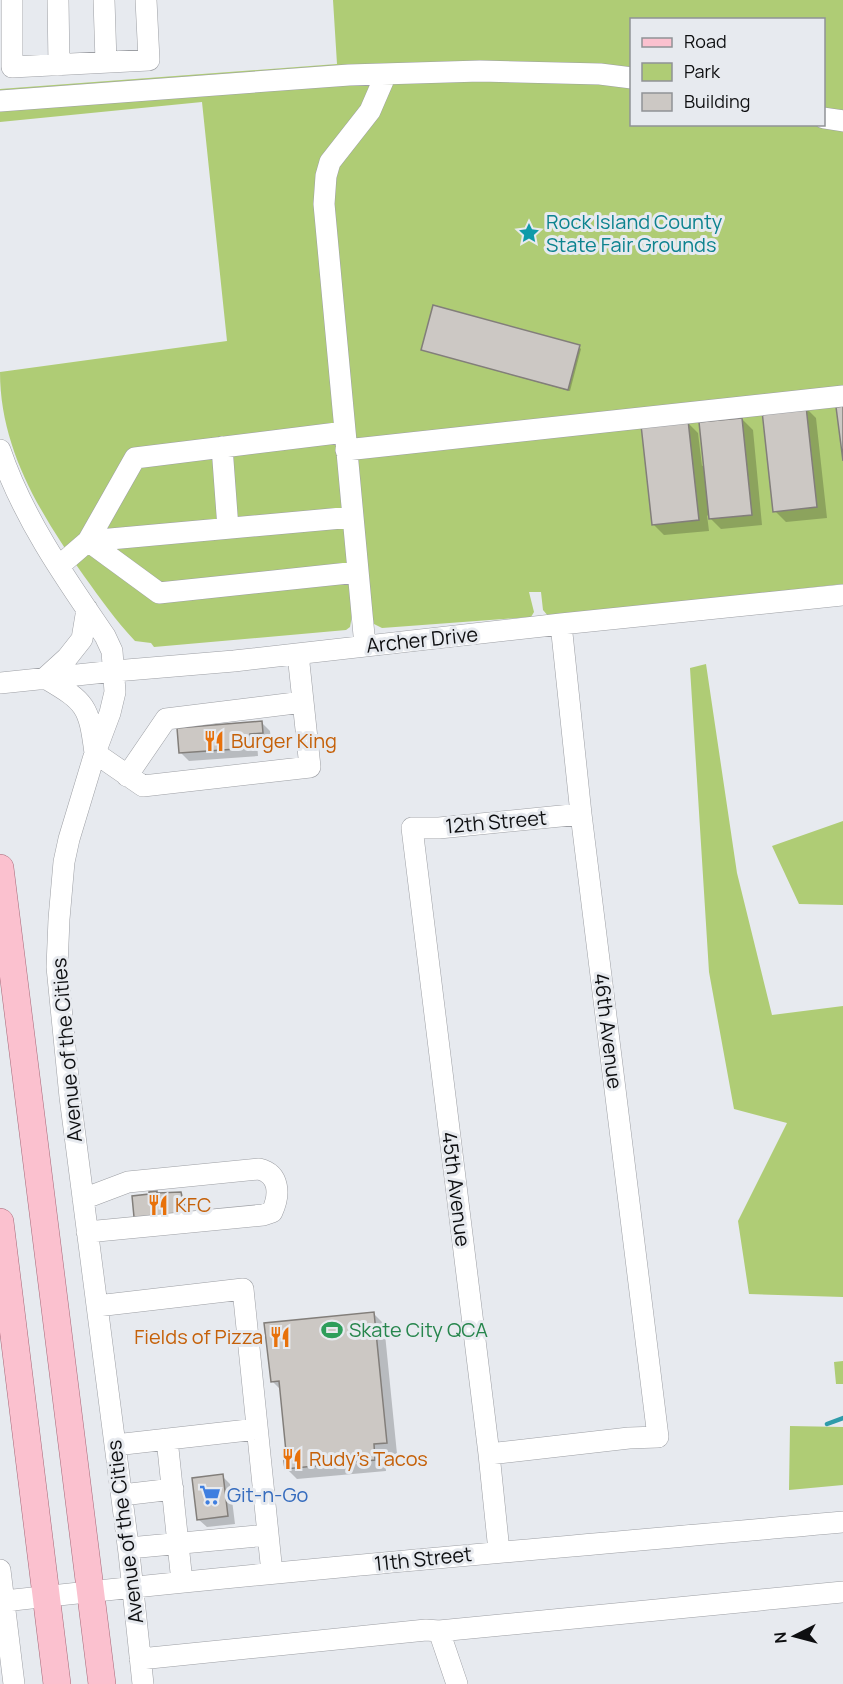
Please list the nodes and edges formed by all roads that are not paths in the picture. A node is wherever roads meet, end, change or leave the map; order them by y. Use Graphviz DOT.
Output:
graph roads {
  1 [pos="12,0"];
  2 [pos="58,0"];
  3 [pos="104,0"];
  4 [pos="146,0"];
  5 [pos="131,61"];
  6 [pos="106,62"];
  7 [pos="59,65"];
  8 [pos="386,74"];
  9 [pos="630,78"];
  10 [pos="132,91"];
  11 [pos="0,101"];
  12 [pos="825,118"];
  13 [pos="843,121"];
  14 [pos="843,396"];
  15 [pos="346,441"];
  16 [pos="222,447"];
  17 [pos="0,450"];
  18 [pos="353,517"];
  19 [pos="228,528"];
  20 [pos="88,541"];
  21 [pos="59,566"];
  22 [pos="358,572"];
  23 [pos="843,595"];
  24 [pos="87,609"];
  25 [pos="561,624"];
  26 [pos="365,646"];
  27 [pos="298,654"];
  28 [pos="115,671"];
  29 [pos="45,678"];
  30 [pos="0,683"];
  31 [pos="303,702"];
  32 [pos="166,719"];
  33 [pos="308,752"];
  34 [pos="95,753"];
  35 [pos="127,776"];
  36 [pos="581,814"];
  37 [pos="412,828"];
  38 [pos="0,868"];
  39 [pos="16,998"];
  40 [pos="83,1199"];
  41 [pos="0,1222"];
  42 [pos="87,1232"];
  43 [pos="97,1306"];
  44 [pos="257,1429"];
  45 [pos="167,1439"];
  46 [pos="115,1445"];
  47 [pos="489,1454"];
  48 [pos="173,1489"];
  49 [pos="122,1495"];
  50 [pos="843,1522"];
  51 [pos="268,1535"];
  52 [pos="179,1544"];
  53 [pos="129,1548"];
  54 [pos="499,1551"];
  55 [pos="0,1570"];
  56 [pos="272,1573"];
  57 [pos="182,1582"];
  58 [pos="132,1588"];
  59 [pos="843,1592"];
  60 [pos="90,1593"];
  61 [pos="47,1597"];
  62 [pos="4,1602"];
  63 [pos="439,1631"];
  64 [pos="140,1659"];
  65 [pos="5,1662"];
  66 [pos="14,1684"];
  67 [pos="57,1684"];
  68 [pos="102,1684"];
  69 [pos="143,1684"];
  70 [pos="457,1684"];
  1 -- 7 [label="street"];
  2 -- 7 [label="street"];
  3 -- 6 [label="street"];
  4 -- 5 [label="street"];
  5 -- 6 [label="street"];
  5 -- 10 [label="street"];
  6 -- 7 [label="street"];
  8 -- 9 [label="street"];
  8 -- 10 [label="street"];
  8 -- 15 [label="street"];
  10 -- 11 [label="street"];
  12 -- 13 [label="street"];
  14 -- 15 [label="street"];
  15 -- 16 [label="street"];
  15 -- 18 [label="street"];
  16 -- 19 [label="street"];
  16 -- 20 [label="street"];
  17 -- 21 [label="street, Avenue of the Cities"];
  18 -- 19 [label="street"];
  18 -- 22 [label="street"];
  19 -- 20 [label="street"];
  20 -- 21 [label="street"];
  20 -- 22 [label="street"];
  21 -- 24 [label="street, Avenue of the Cities"];
  22 -- 26 [label="street"];
  23 -- 25 [label="street, Archer Drive"];
  24 -- 28 [label="street, Avenue of the Cities"];
  24 -- 29 [label="street"];
  25 -- 26 [label="street, Archer Drive"];
  25 -- 36 [label="street, 46th Avenue"];
  26 -- 27 [label="street, Archer Drive"];
  27 -- 28 [label="street, Archer Drive"];
  27 -- 31 [label="street"];
  28 -- 29 [label="street, Archer Drive"];
  28 -- 34 [label="street, Avenue of the Cities"];
  29 -- 30 [label="street, Archer Drive"];
  29 -- 34 [label="street"];
  31 -- 32 [label="street"];
  31 -- 33 [label="street"];
  32 -- 33 [label="street"];
  32 -- 35 [label="street"];
  33 -- 35 [label="street"];
  34 -- 35 [label="street"];
  34 -- 40 [label="street, Avenue of the Cities"];
  36 -- 37 [label="street, 12th Street"];
  36 -- 47 [label="street, 46th Avenue"];
  37 -- 47 [label="street, 45th Avenue"];
  38 -- 39 [label="main road, Avenue of the Cities"];
  38 -- 60 [label="main road, Avenue of the Cities"];
  40 -- 42 [label="street, Avenue of the Cities"];
  40 -- 42 [label="street"];
  41 -- 61 [label="main road"];
  42 -- 43 [label="street, Avenue of the Cities"];
  43 -- 44 [label="street"];
  43 -- 46 [label="street, Avenue of the Cities"];
  44 -- 45 [label="street"];
  44 -- 51 [label="street"];
  45 -- 46 [label="street"];
  45 -- 48 [label="street"];
  46 -- 49 [label="street, Avenue of the Cities"];
  47 -- 54 [label="street, 45th Avenue"];
  48 -- 49 [label="street"];
  48 -- 52 [label="street"];
  49 -- 53 [label="street, Avenue of the Cities"];
  50 -- 54 [label="street, 11th Street"];
  51 -- 52 [label="street"];
  51 -- 56 [label="street"];
  52 -- 53 [label="street"];
  52 -- 57 [label="street"];
  53 -- 58 [label="street, Avenue of the Cities"];
  54 -- 56 [label="street, 11th Street"];
  55 -- 62 [label="street"];
  56 -- 57 [label="street, 11th Street"];
  57 -- 58 [label="street, 11th Street"];
  58 -- 60 [label="street, 11th Street"];
  58 -- 64 [label="street, Avenue of the Cities"];
  59 -- 63 [label="street"];
  60 -- 61 [label="street, 11th Street"];
  60 -- 68 [label="main road, Avenue of the Cities"];
  61 -- 62 [label="street, 11th Street"];
  61 -- 67 [label="main road"];
  62 -- 65 [label="street"];
  63 -- 64 [label="street"];
  63 -- 70 [label="street"];
  64 -- 69 [label="street, Avenue of the Cities"];
  65 -- 66 [label="street"];
}
